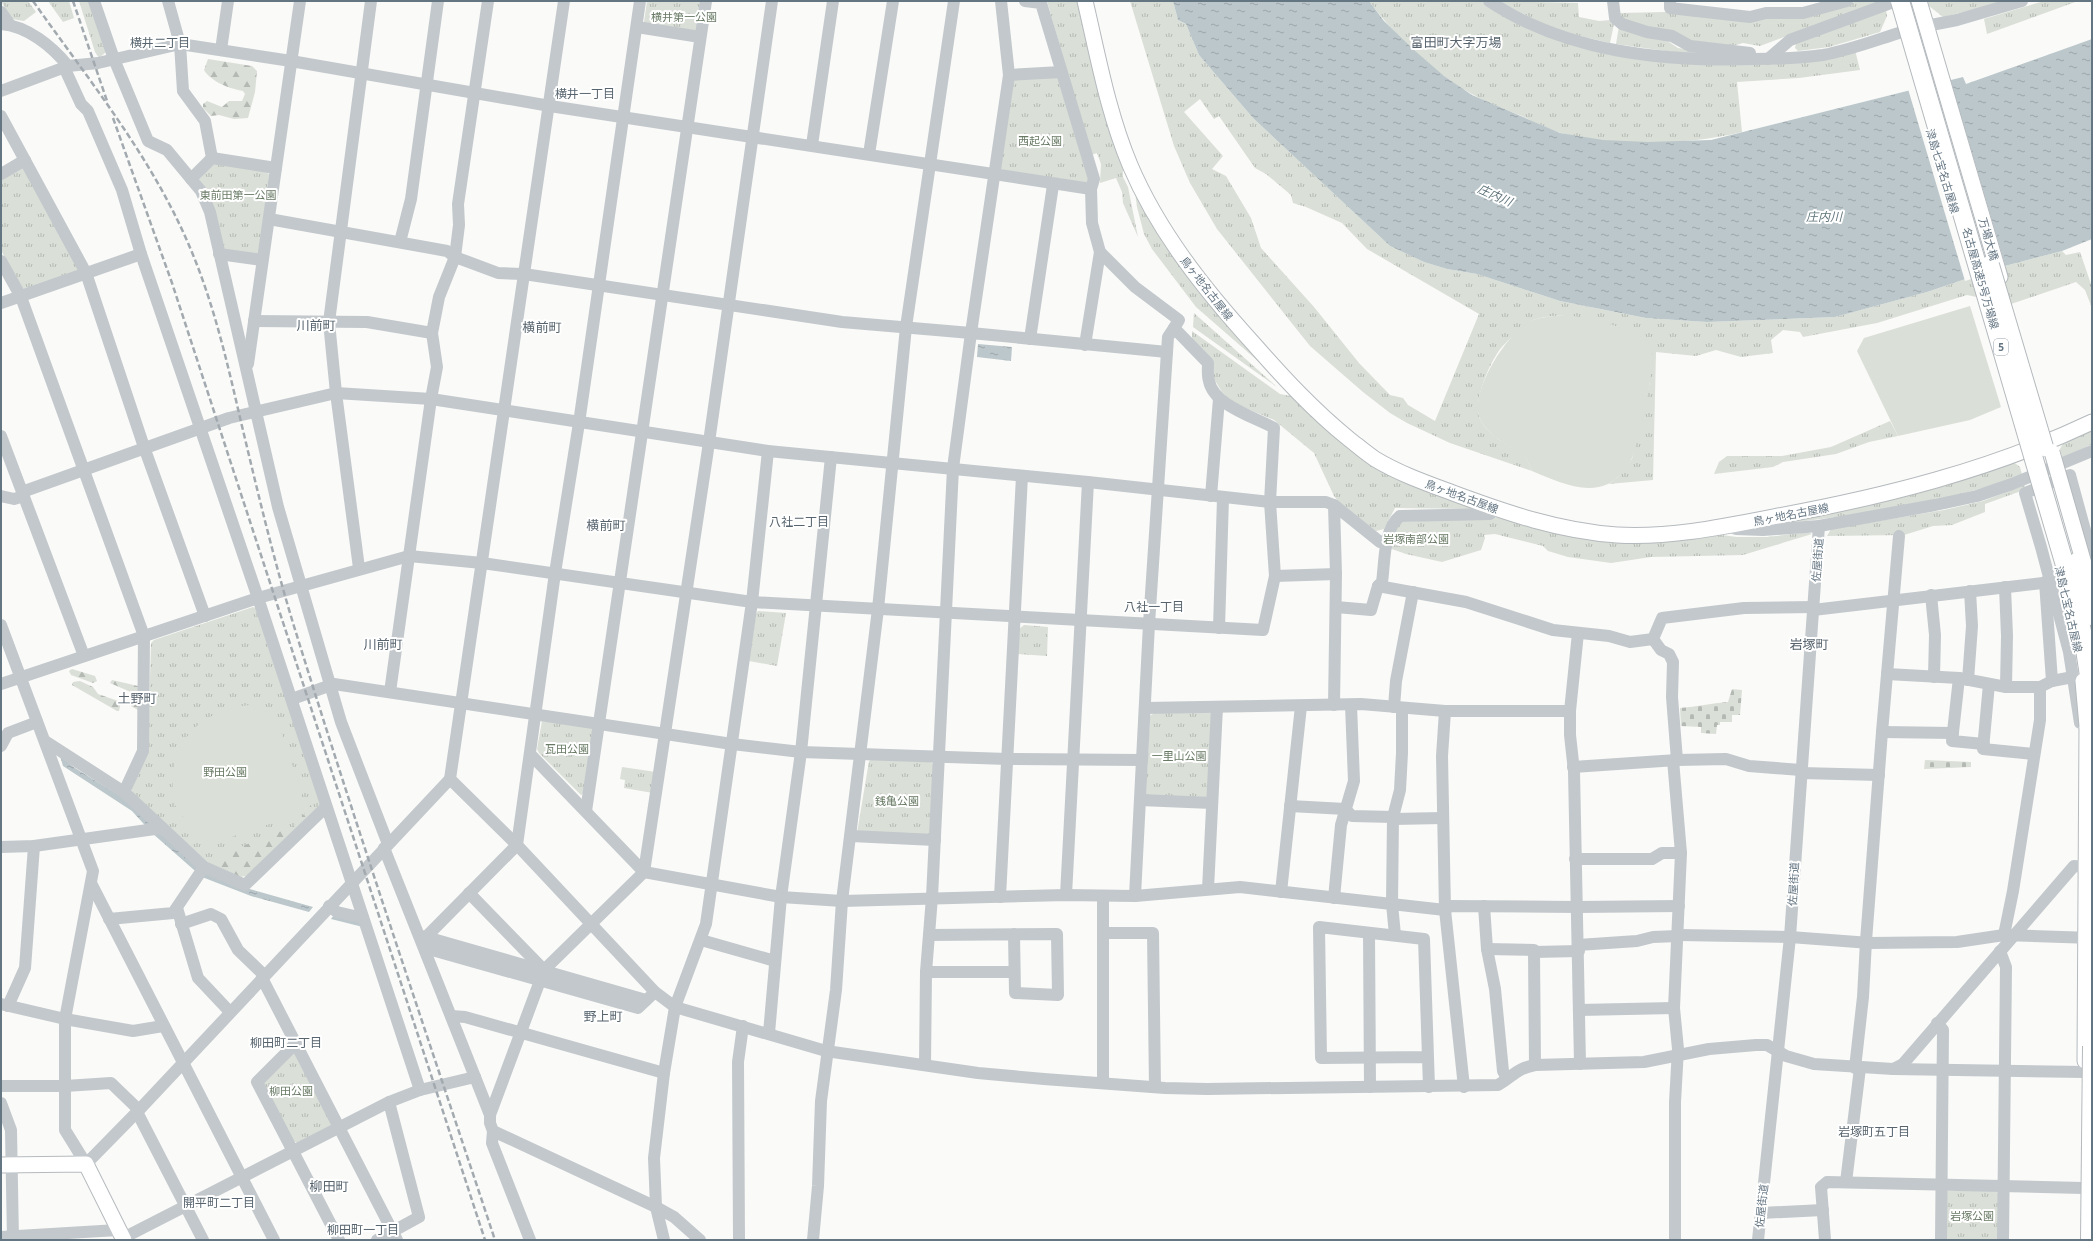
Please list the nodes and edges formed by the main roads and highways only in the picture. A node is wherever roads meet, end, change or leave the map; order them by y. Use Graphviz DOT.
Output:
graph roads {
  1 [pos="1085,1"];
  2 [pos="1892,1"];
  3 [pos="1918,4"];
  4 [pos="1900,17"];
  5 [pos="2092,422"];
  6 [pos="2050,444"];
  7 [pos="2026,452"];
  8 [pos="2092,591"];
  9 [pos="2092,616"];
  10 [pos="2092,696"];
  11 [pos="2090,937"];
  12 [pos="2092,1046"];
  13 [pos="2088,1131"];
  14 [pos="6,1164"];
  15 [pos="122,1236"];
  16 [pos="2083,1240"];
  17 [pos="2090,1240"];
  1 -- 7 [label="main road, 鳥ヶ地名古屋線"];
  2 -- 4 [label="main road, 津島七宝名古屋線"];
  3 -- 6 [label="main road, 万場大橋"];
  3 -- 9 [label="highway, 名古屋高速5号万場線 / 5, bridge"];
  4 -- 7 [label="main road, 津島七宝名古屋線"];
  4 -- 10 [label="highway, 名古屋高速5号万場線 / 5, bridge"];
  5 -- 6 [label="main road, 鳥ヶ地名古屋線"];
  6 -- 7 [label="main road, 鳥ヶ地名古屋線"];
  6 -- 8 [label="main road, bridge"];
  7 -- 11 [label="main road, 津島七宝名古屋線, bridge"];
  11 -- 13 [label="main road, 津島七宝名古屋線"];
  12 -- 17 [label="highway, bridge"];
  13 -- 16 [label="main road, 津島七宝名古屋線"];
  14 -- 15 [label="main road"];
}
